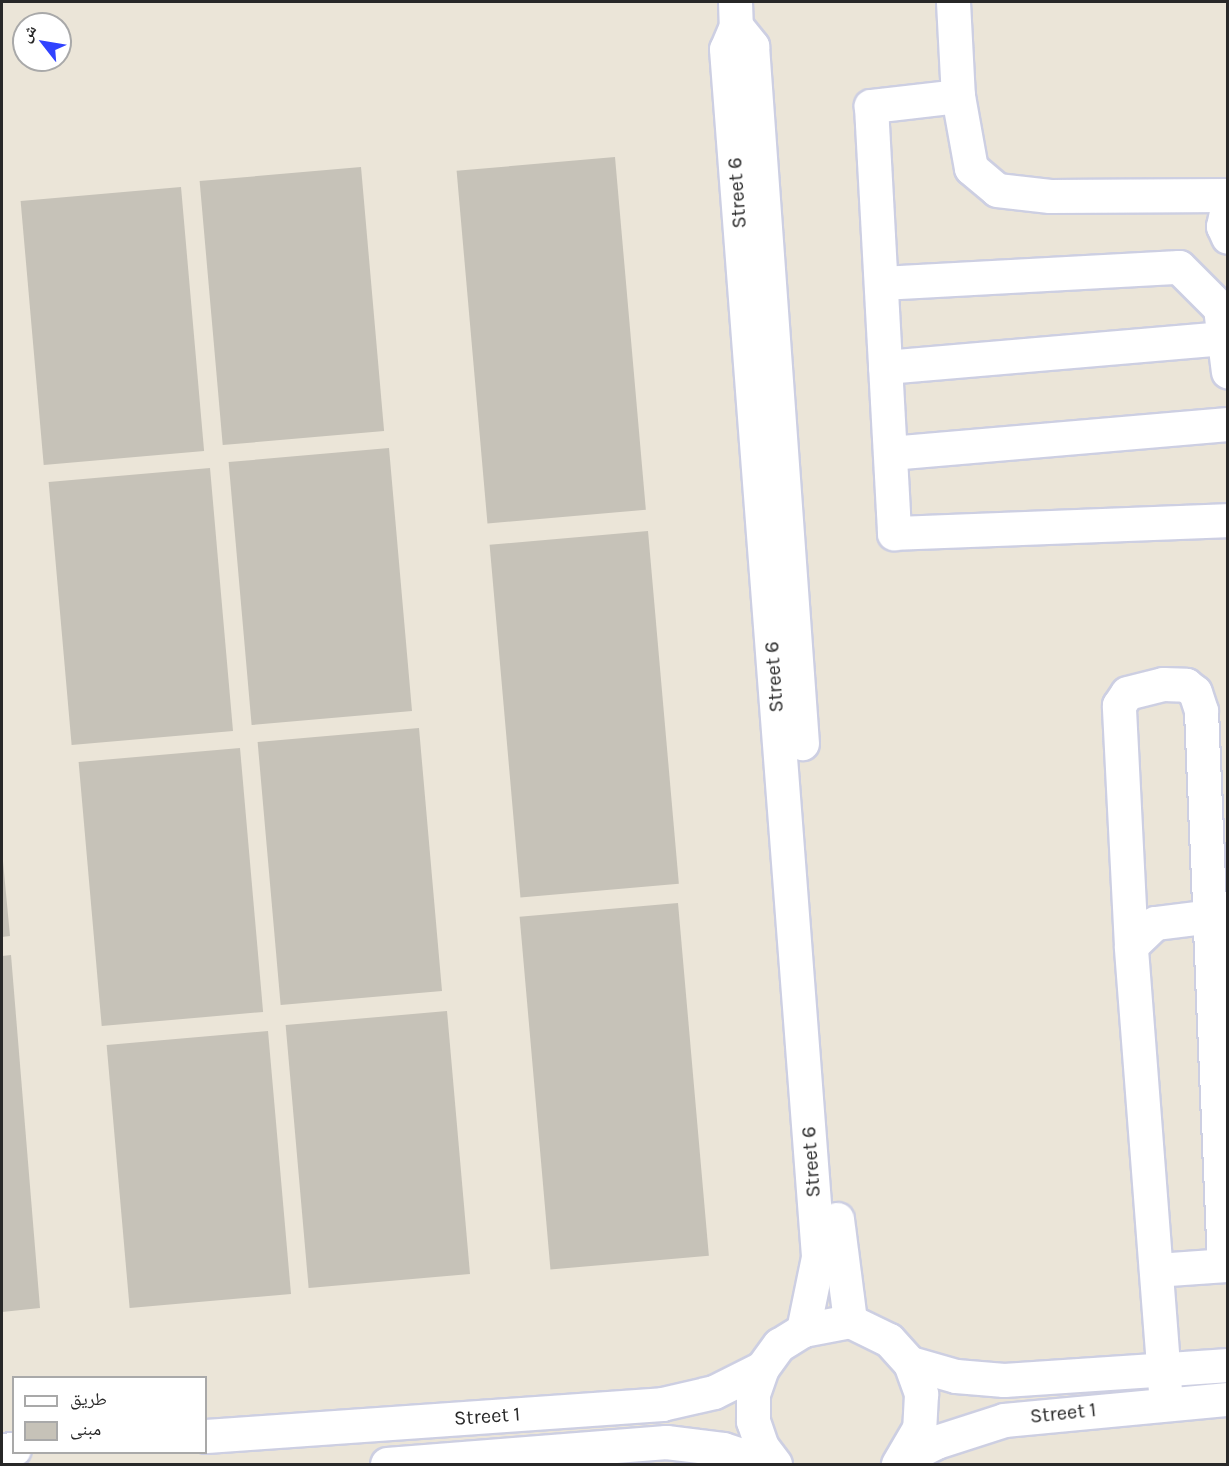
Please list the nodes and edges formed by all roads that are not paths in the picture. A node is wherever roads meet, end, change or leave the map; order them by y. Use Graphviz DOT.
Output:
graph roads {
  1 [pos="953,2"];
  2 [pos="736,14"];
  3 [pos="958,96"];
  4 [pos="1227,195"];
  5 [pos="1227,203"];
  6 [pos="1227,237"];
  7 [pos="881,283"];
  8 [pos="1224,338"];
  9 [pos="885,367"];
  10 [pos="1227,372"];
  11 [pos="1227,424"];
  12 [pos="890,453"];
  13 [pos="1227,520"];
  14 [pos="1219,915"];
  15 [pos="1131,946"];
  16 [pos="1226,1265"];
  17 [pos="1156,1270"];
  18 [pos="850,1321"];
  19 [pos="803,1330"];
  20 [pos="910,1363"];
  21 [pos="1227,1365"];
  22 [pos="762,1368"];
  23 [pos="1163,1369"];
  24 [pos="1227,1399"];
  25 [pos="1166,1404"];
  26 [pos="207,1436"];
  27 [pos="902,1461"];
  28 [pos="387,1464"];
  29 [pos="768,1464"];
  30 [pos="775,1464"];
  1 -- 3 [label="street"];
  2 -- 18 [label="street, Street 6"];
  2 -- 19 [label="street, Street 6"];
  3 -- 4 [label="street"];
  3 -- 7 [label="street"];
  5 -- 6 [label="street"];
  7 -- 8 [label="street"];
  7 -- 9 [label="street"];
  8 -- 9 [label="street"];
  8 -- 10 [label="street"];
  9 -- 12 [label="street"];
  11 -- 12 [label="street"];
  12 -- 13 [label="street"];
  14 -- 15 [label="street"];
  14 -- 15 [label="street"];
  14 -- 16 [label="street"];
  15 -- 17 [label="street"];
  16 -- 17 [label="street"];
  17 -- 23 [label="street"];
  18 -- 19 [label="street"];
  18 -- 20 [label="street"];
  19 -- 22 [label="street"];
  20 -- 23 [label="street, Street 1"];
  20 -- 27 [label="street"];
  21 -- 23 [label="street, Street 1"];
  22 -- 26 [label="street, Street 1"];
  22 -- 30 [label="street"];
  23 -- 25 [label="street"];
  24 -- 25 [label="street, Street 1"];
  25 -- 27 [label="street, Street 1"];
  28 -- 29 [label="street, Street 1"];
}
